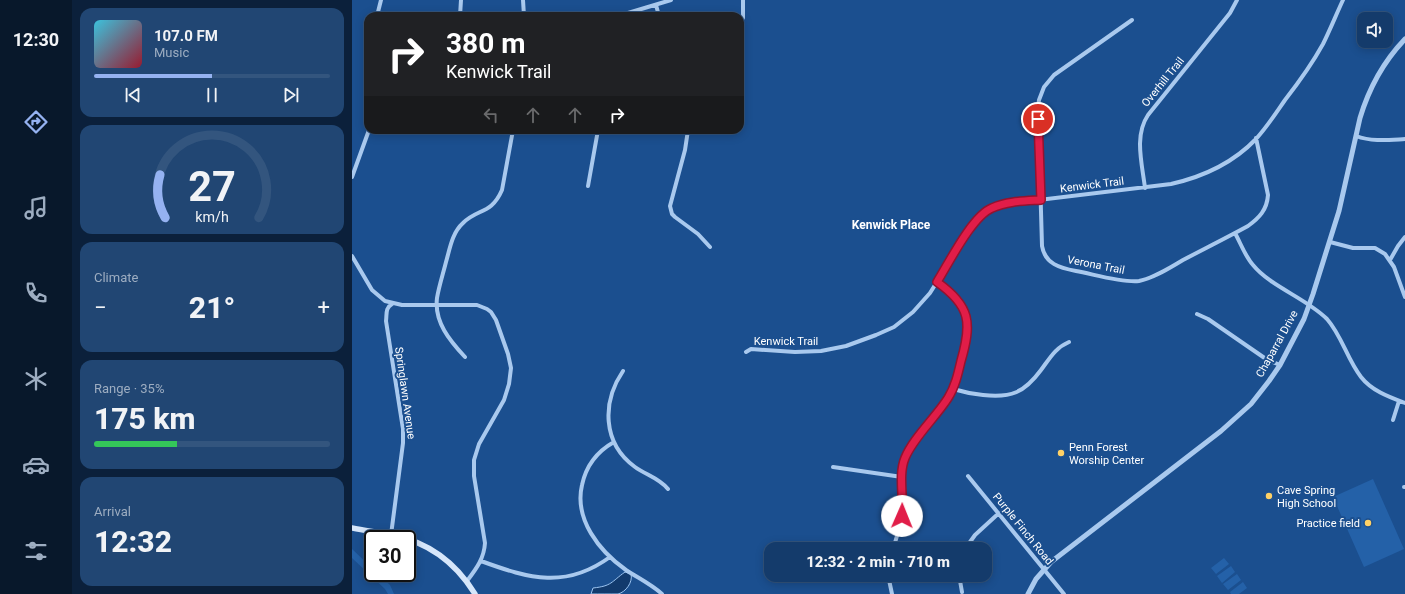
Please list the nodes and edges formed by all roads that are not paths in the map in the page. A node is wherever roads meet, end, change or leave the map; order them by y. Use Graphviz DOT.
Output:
graph roads {
  1 [pos="381,0"];
  2 [pos="461,0"];
  3 [pos="523,0"];
  4 [pos="671,0"];
  5 [pos="743,0"];
  6 [pos="1237,0"];
  7 [pos="1343,0"];
  8 [pos="656,4"];
  9 [pos="378,12"];
  10 [pos="460,12"];
  11 [pos="524,12"];
  12 [pos="631,12"];
  13 [pos="658,12"];
  14 [pos="743,12"];
  15 [pos="1132,20"];
  16 [pos="1405,39"];
  17 [pos="368,134"];
  18 [pos="512,134"];
  19 [pos="597,134"];
  20 [pos="687,134"];
  21 [pos="1356,136"];
  22 [pos="1256,138"];
  23 [pos="1405,139"];
  24 [pos="352,177"];
  25 [pos="588,186"];
  26 [pos="1144,188"];
  27 [pos="1041,200"];
  28 [pos="1235,233"];
  29 [pos="1405,237"];
  30 [pos="1330,242"];
  31 [pos="710,247"];
  32 [pos="352,256"];
  33 [pos="1390,260"];
  34 [pos="937,282"];
  35 [pos="1405,298"];
  36 [pos="392,304"];
  37 [pos="437,305"];
  38 [pos="1310,305"];
  39 [pos="1197,314"];
  40 [pos="1069,342"];
  41 [pos="746,352"];
  42 [pos="466,357"];
  43 [pos="1280,365"];
  44 [pos="623,371"];
  45 [pos="953,389"];
  46 [pos="1399,401"];
  47 [pos="1405,403"];
  48 [pos="1393,420"];
  49 [pos="614,442"];
  50 [pos="833,467"];
  51 [pos="968,476"];
  52 [pos="902,477"];
  53 [pos="668,489"];
  54 [pos="999,513"];
  55 [pos="352,528"];
  56 [pos="364,530"];
  57 [pos="392,530"];
  58 [pos="416,542"];
  59 [pos="895,542"];
  60 [pos="970,542"];
  61 [pos="610,557"];
  62 [pos="481,561"];
  63 [pos="1044,569"];
  64 [pos="467,581"];
  65 [pos="889,582"];
  66 [pos="960,582"];
  67 [pos="962,592"];
  68 [pos="475,594"];
  69 [pos="662,594"];
  70 [pos="892,594"];
  71 [pos="1028,594"];
  72 [pos="1064,594"];
  1 -- 9 [label="street"];
  2 -- 10 [label="street"];
  3 -- 11 [label="street"];
  4 -- 8 [label="street"];
  5 -- 14 [label="street"];
  6 -- 26 [label="street, Overhill Trail"];
  7 -- 22 [label="street, Kenwick Trail"];
  8 -- 12 [label="street"];
  8 -- 13 [label="street"];
  15 -- 27 [label="street, Verona Trail"];
  16 -- 21 [label="street, Chaparral Drive"];
  17 -- 24 [label="street"];
  18 -- 37 [label="street"];
  19 -- 25 [label="street"];
  20 -- 31 [label="street"];
  21 -- 23 [label="street"];
  21 -- 30 [label="street, Chaparral Drive"];
  22 -- 26 [label="street, Kenwick Trail"];
  22 -- 28 [label="street, Verona Trail"];
  26 -- 27 [label="street, Kenwick Trail"];
  27 -- 28 [label="street, Verona Trail"];
  27 -- 34 [label="street, Kenwick Trail"];
  28 -- 38 [label="street"];
  29 -- 33 [label="street"];
  30 -- 33 [label="street"];
  30 -- 38 [label="street, Chaparral Drive"];
  32 -- 36 [label="street"];
  33 -- 35 [label="street"];
  34 -- 41 [label="street, Kenwick Trail"];
  34 -- 45 [label="street"];
  36 -- 37 [label="street"];
  36 -- 57 [label="street, Springlawn Avenue"];
  37 -- 42 [label="street"];
  37 -- 62 [label="street"];
  38 -- 43 [label="street, Chaparral Drive"];
  38 -- 46 [label="street"];
  39 -- 43 [label="street"];
  40 -- 45 [label="street"];
  43 -- 63 [label="street, Chaparral Drive"];
  44 -- 49 [label="street"];
  45 -- 52 [label="street"];
  46 -- 47 [label="street"];
  46 -- 48 [label="street"];
  49 -- 53 [label="street"];
  49 -- 61 [label="street"];
  50 -- 52 [label="street"];
  51 -- 54 [label="street, Purple Finch Road"];
  52 -- 59 [label="street"];
  54 -- 60 [label="street"];
  54 -- 63 [label="street, Purple Finch Road"];
  55 -- 56 [label="main road"];
  58 -- 64 [label="main road"];
  61 -- 62 [label="street"];
  61 -- 69 [label="street"];
  62 -- 64 [label="street"];
  63 -- 71 [label="street, Chaparral Drive"];
  63 -- 72 [label="street, Purple Finch Road"];
  64 -- 68 [label="main road"];
  65 -- 70 [label="street"];
  66 -- 67 [label="street"];
}
